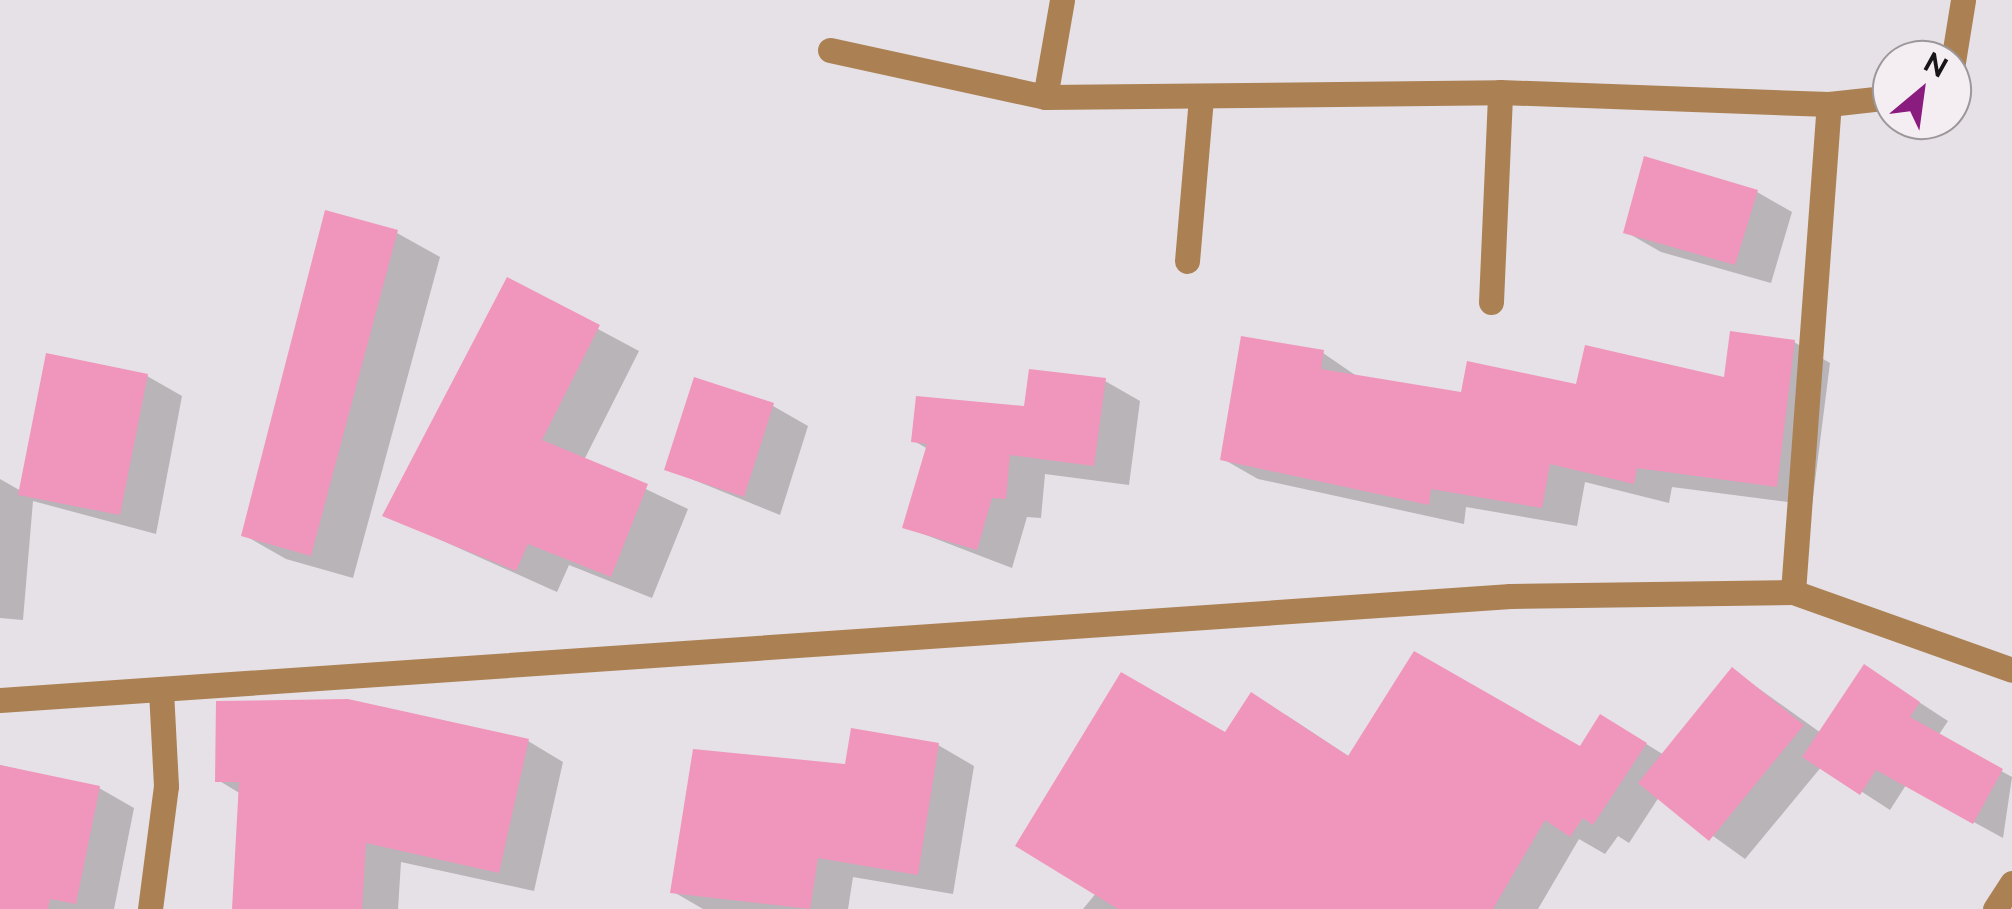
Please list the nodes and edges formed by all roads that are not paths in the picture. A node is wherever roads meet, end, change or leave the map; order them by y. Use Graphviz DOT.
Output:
graph roads {
  1 [pos="1062,0"];
  2 [pos="1963,0"];
  3 [pos="1957,40"];
  4 [pos="830,50"];
  5 [pos="1500,92"];
  6 [pos="1046,97"];
  7 [pos="1201,97"];
  8 [pos="1872,100"];
  9 [pos="1829,104"];
  10 [pos="1187,261"];
  11 [pos="1490,302"];
  12 [pos="1793,592"];
  13 [pos="2012,670"];
  14 [pos="160,690"];
  15 [pos="0,700"];
  16 [pos="2012,883"];
  17 [pos="150,909"];
  18 [pos="1995,909"];
  1 -- 6 [label="street"];
  2 -- 3 [label="street"];
  4 -- 6 [label="street"];
  5 -- 7 [label="street"];
  5 -- 9 [label="street"];
  5 -- 11 [label="street"];
  6 -- 7 [label="street"];
  7 -- 10 [label="street"];
  8 -- 9 [label="street"];
  9 -- 12 [label="street"];
  12 -- 13 [label="street"];
  12 -- 14 [label="street"];
  14 -- 15 [label="street"];
  14 -- 17 [label="street"];
  16 -- 18 [label="street"];
}
